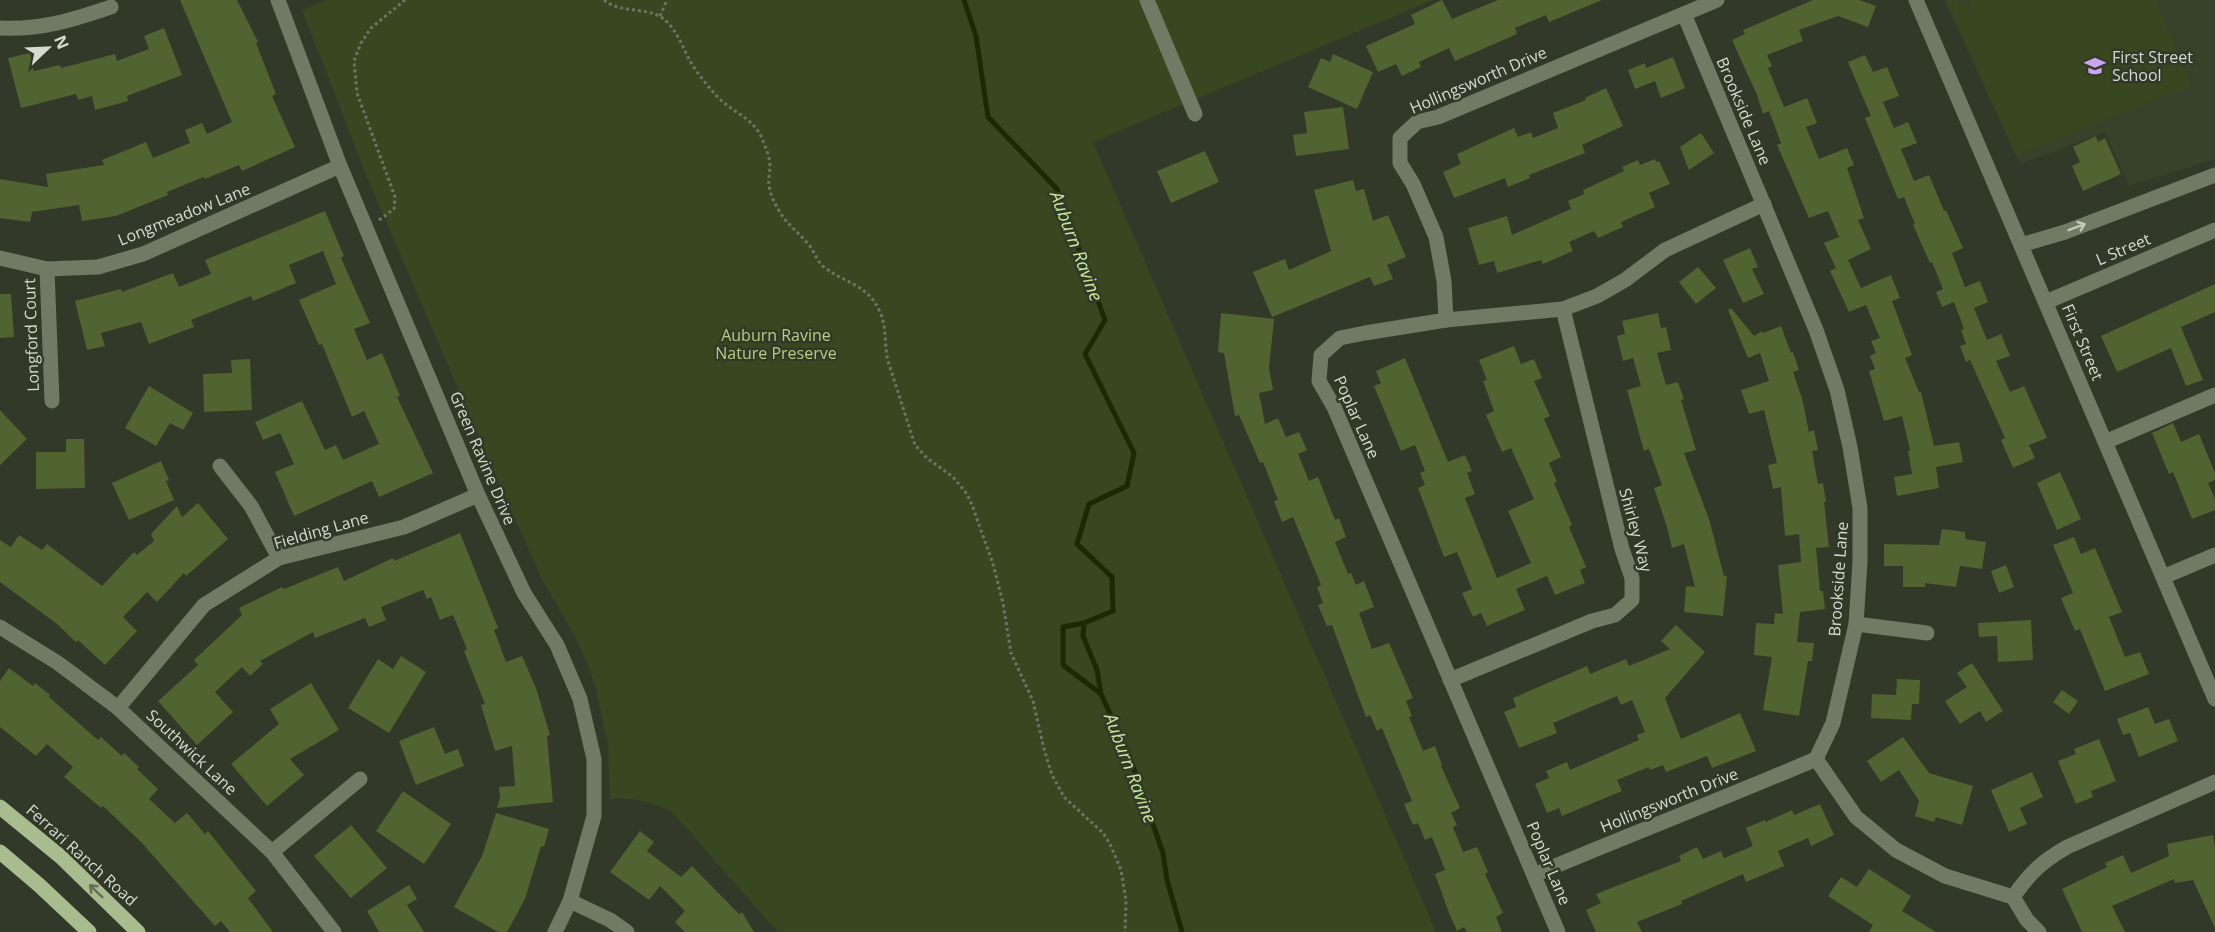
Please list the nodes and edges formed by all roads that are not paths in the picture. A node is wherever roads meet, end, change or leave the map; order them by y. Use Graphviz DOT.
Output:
graph roads {
  1 [pos="279,0"];
  2 [pos="1147,0"];
  3 [pos="1717,0"];
  4 [pos="1916,0"];
  5 [pos="111,8"];
  6 [pos="1684,14"];
  7 [pos="0,28"];
  8 [pos="1195,114"];
  9 [pos="340,166"];
  10 [pos="2215,175"];
  11 [pos="1764,204"];
  12 [pos="2215,230"];
  13 [pos="2021,245"];
  14 [pos="0,258"];
  15 [pos="47,269"];
  16 [pos="2046,302"];
  17 [pos="1563,309"];
  18 [pos="1446,320"];
  19 [pos="2215,395"];
  20 [pos="52,401"];
  21 [pos="2105,442"];
  22 [pos="220,466"];
  23 [pos="478,495"];
  24 [pos="2215,555"];
  25 [pos="279,558"];
  26 [pos="2163,577"];
  27 [pos="1856,624"];
  28 [pos="0,627"];
  29 [pos="1927,633"];
  30 [pos="1450,680"];
  31 [pos="2215,699"];
  32 [pos="118,708"];
  33 [pos="1816,759"];
  34 [pos="360,779"];
  35 [pos="2215,782"];
  36 [pos="0,807"];
  37 [pos="0,852"];
  38 [pos="272,852"];
  39 [pos="1534,875"];
  40 [pos="2013,897"];
  41 [pos="570,902"];
  42 [pos="89,932"];
  43 [pos="138,932"];
  44 [pos="334,932"];
  45 [pos="555,932"];
  46 [pos="627,932"];
  47 [pos="1558,932"];
  48 [pos="2039,932"];
  1 -- 9 [label="street, Green Ravine Drive"];
  2 -- 8 [label="street"];
  3 -- 6 [label="street, Hollingsworth Drive"];
  4 -- 13 [label="street, First Street"];
  5 -- 7 [label="street"];
  6 -- 11 [label="street, Brookside Lane"];
  6 -- 18 [label="street, Hollingsworth Drive"];
  9 -- 15 [label="street, Longmeadow Lane"];
  9 -- 23 [label="street, Green Ravine Drive"];
  13 -- 10 [label="street, one-way"];
  11 -- 17 [label="street, Poplar Lane"];
  11 -- 27 [label="street, Brookside Lane"];
  12 -- 16 [label="street, L Street"];
  13 -- 16 [label="street, First Street"];
  14 -- 15 [label="street, Longmeadow Lane"];
  15 -- 20 [label="street, Longford Court"];
  16 -- 21 [label="street, First Street"];
  17 -- 18 [label="street, Poplar Lane"];
  17 -- 30 [label="street, Shirley Way"];
  18 -- 30 [label="street, Poplar Lane"];
  19 -- 21 [label="street"];
  21 -- 26 [label="street, First Street"];
  22 -- 25 [label="street"];
  23 -- 25 [label="street, Fielding Lane"];
  23 -- 41 [label="street, Green Ravine Drive"];
  24 -- 26 [label="street"];
  25 -- 32 [label="street, Fielding Lane"];
  26 -- 31 [label="street, First Street"];
  27 -- 29 [label="street"];
  27 -- 33 [label="street, Brookside Lane"];
  28 -- 32 [label="street, Southwick Lane"];
  30 -- 39 [label="street, Poplar Lane"];
  32 -- 38 [label="street, Southwick Lane"];
  33 -- 39 [label="street, Hollingsworth Drive"];
  33 -- 40 [label="street"];
  34 -- 38 [label="street"];
  35 -- 40 [label="street"];
  43 -- 36 [label="main road, Ferrari Ranch Road, one-way"];
  37 -- 42 [label="main road"];
  38 -- 44 [label="street, Southwick Lane"];
  39 -- 47 [label="street, Poplar Lane"];
  40 -- 48 [label="street"];
  41 -- 45 [label="street, Green Ravine Drive"];
  41 -- 46 [label="street"];
}
